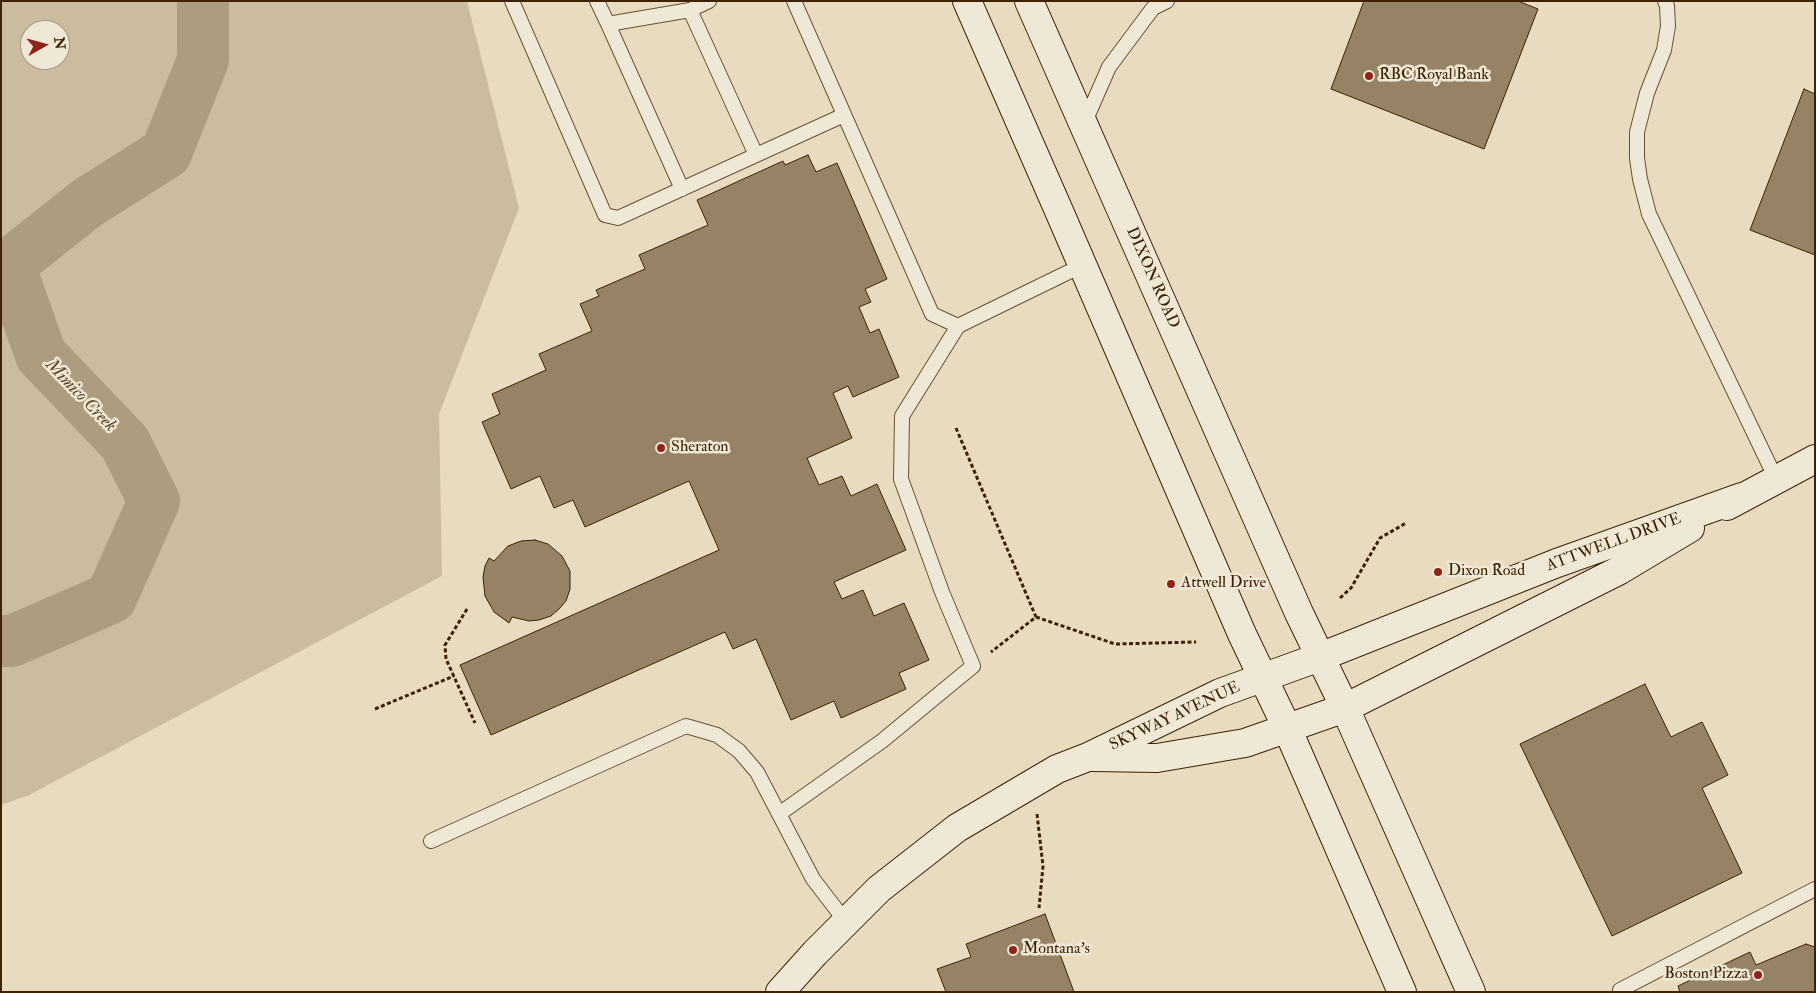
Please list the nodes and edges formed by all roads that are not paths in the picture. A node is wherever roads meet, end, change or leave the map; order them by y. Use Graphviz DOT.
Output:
graph roads {
  1 [pos="512,1"];
  2 [pos="597,1"];
  3 [pos="709,1"];
  4 [pos="794,1"];
  5 [pos="967,1"];
  6 [pos="1029,1"];
  7 [pos="1167,1"];
  8 [pos="1665,1"];
  9 [pos="690,10"];
  10 [pos="608,24"];
  11 [pos="844,115"];
  12 [pos="1084,124"];
  13 [pos="756,155"];
  14 [pos="682,189"];
  15 [pos="1083,265"];
  16 [pos="958,326"];
  17 [pos="1815,459"];
  18 [pos="1776,479"];
  19 [pos="1742,497"];
  20 [pos="1320,657"];
  21 [pos="1262,678"];
  22 [pos="1345,708"];
  23 [pos="1287,728"];
  24 [pos="1088,757"];
  25 [pos="779,814"];
  26 [pos="431,841"];
  27 [pos="1815,889"];
  28 [pos="846,922"];
  29 [pos="1620,990"];
  30 [pos="780,992"];
  31 [pos="1402,992"];
  32 [pos="1471,992"];
  1 -- 14 [label="lane"];
  2 -- 10 [label="lane"];
  3 -- 9 [label="lane"];
  4 -- 11 [label="lane"];
  5 -- 15 [label="main road"];
  6 -- 12 [label="main road, DIXON ROAD"];
  7 -- 12 [label="lane"];
  8 -- 18 [label="lane"];
  9 -- 10 [label="lane"];
  9 -- 13 [label="lane"];
  10 -- 14 [label="lane"];
  11 -- 13 [label="lane"];
  11 -- 16 [label="lane"];
  12 -- 20 [label="main road, DIXON ROAD"];
  13 -- 14 [label="lane"];
  15 -- 16 [label="lane"];
  15 -- 21 [label="main road"];
  16 -- 25 [label="lane"];
  17 -- 18 [label="main road, ATTWELL DRIVE"];
  18 -- 19 [label="main road, ATTWELL DRIVE"];
  19 -- 20 [label="main road, ATTWELL DRIVE"];
  19 -- 22 [label="main road, ATTWELL DRIVE"];
  20 -- 21 [label="main road, ATTWELL DRIVE"];
  20 -- 22 [label="main road, DIXON ROAD"];
  21 -- 23 [label="main road"];
  21 -- 24 [label="main road, SKYWAY AVENUE"];
  22 -- 23 [label="main road, ATTWELL DRIVE"];
  22 -- 32 [label="main road, DIXON ROAD"];
  23 -- 24 [label="main road, SKYWAY AVENUE"];
  23 -- 31 [label="main road"];
  24 -- 28 [label="main road, SKYWAY AVENUE"];
  25 -- 26 [label="lane"];
  25 -- 28 [label="lane"];
  27 -- 29 [label="lane"];
  28 -- 30 [label="main road, SKYWAY AVENUE"];
}
